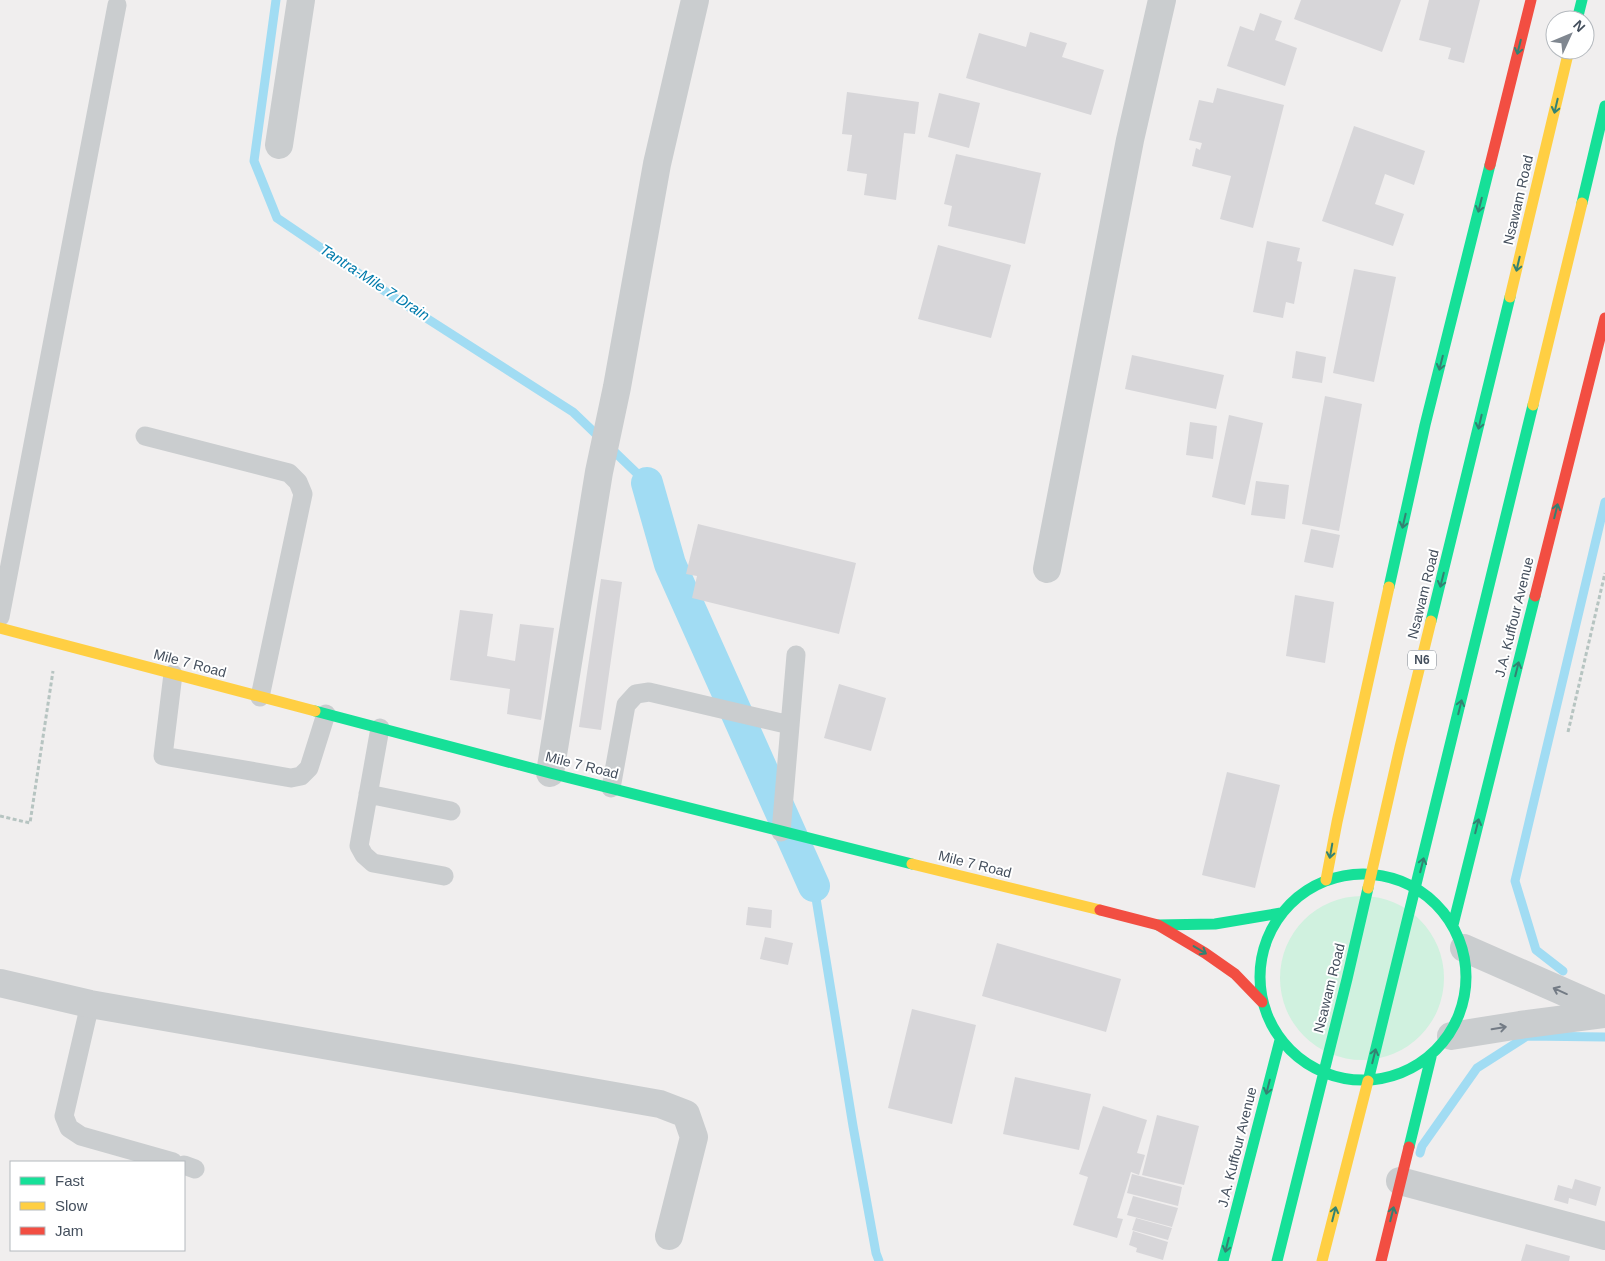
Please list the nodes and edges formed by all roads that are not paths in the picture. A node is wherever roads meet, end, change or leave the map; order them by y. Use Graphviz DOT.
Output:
graph roads {
  1 [pos="301,0"];
  2 [pos="696,0"];
  3 [pos="1162,0"];
  4 [pos="1531,0"];
  5 [pos="117,5"];
  6 [pos="1567,60"];
  7 [pos="1605,106"];
  8 [pos="279,145"];
  9 [pos="1605,318"];
  10 [pos="1598,371"];
  11 [pos="145,436"];
  12 [pos="1047,569"];
  13 [pos="0,617"];
  14 [pos="0,628"];
  15 [pos="796,655"];
  16 [pos="173,674"];
  17 [pos="260,697"];
  18 [pos="326,714"];
  19 [pos="790,725"];
  20 [pos="380,728"];
  21 [pos="550,773"];
  22 [pos="611,788"];
  23 [pos="368,794"];
  24 [pos="452,811"];
  25 [pos="781,832"];
  26 [pos="444,876"];
  27 [pos="1326,880"];
  28 [pos="1281,912"];
  29 [pos="1158,925"];
  30 [pos="1458,936"];
  31 [pos="0,983"];
  32 [pos="1262,1002"];
  33 [pos="90,1004"];
  34 [pos="1605,1012"];
  35 [pos="1450,1036"];
  36 [pos="1280,1040"];
  37 [pos="1431,1057"];
  38 [pos="169,1161"];
  39 [pos="1400,1181"];
  40 [pos="669,1236"];
  41 [pos="1605,1236"];
  42 [pos="1223,1261"];
  43 [pos="1277,1261"];
  44 [pos="1322,1261"];
  45 [pos="1380,1261"];
  1 -- 8 [label="street"];
  2 -- 21 [label="street"];
  3 -- 12 [label="street"];
  4 -- 27 [label="main road, one-way"];
  5 -- 13 [label="lane"];
  6 -- 43 [label="main road, Nsawam Road / N6, one-way"];
  44 -- 7 [label="main road, one-way"];
  9 -- 10 [label="main road, J.A. Kuffour Avenue"];
  30 -- 10 [label="main road, J.A. Kuffour Avenue, one-way"];
  11 -- 17 [label="lane"];
  14 -- 16 [label="main road, Mile 7 Road"];
  15 -- 19 [label="lane"];
  16 -- 17 [label="main road, Mile 7 Road"];
  16 -- 18 [label="lane"];
  17 -- 18 [label="main road, Mile 7 Road"];
  18 -- 20 [label="main road, Mile 7 Road"];
  19 -- 22 [label="lane"];
  19 -- 25 [label="lane"];
  20 -- 21 [label="main road, Mile 7 Road"];
  20 -- 23 [label="lane"];
  21 -- 22 [label="main road, Mile 7 Road"];
  22 -- 25 [label="main road, Mile 7 Road"];
  23 -- 24 [label="lane"];
  23 -- 26 [label="lane"];
  25 -- 29 [label="main road, Mile 7 Road"];
  27 -- 28 [label="main road"];
  27 -- 30 [label="main road"];
  28 -- 29 [label="main road"];
  28 -- 32 [label="main road"];
  29 -- 32 [label="main road, one-way"];
  34 -- 30 [label="street, one-way"];
  30 -- 35 [label="main road"];
  31 -- 33 [label="street"];
  32 -- 36 [label="main road"];
  33 -- 38 [label="lane"];
  33 -- 40 [label="street"];
  35 -- 34 [label="street, one-way"];
  35 -- 37 [label="main road"];
  36 -- 37 [label="main road"];
  36 -- 42 [label="main road, J.A. Kuffour Avenue, one-way"];
  37 -- 39 [label="main road"];
  39 -- 41 [label="street"];
  45 -- 39 [label="main road, one-way"];
}
